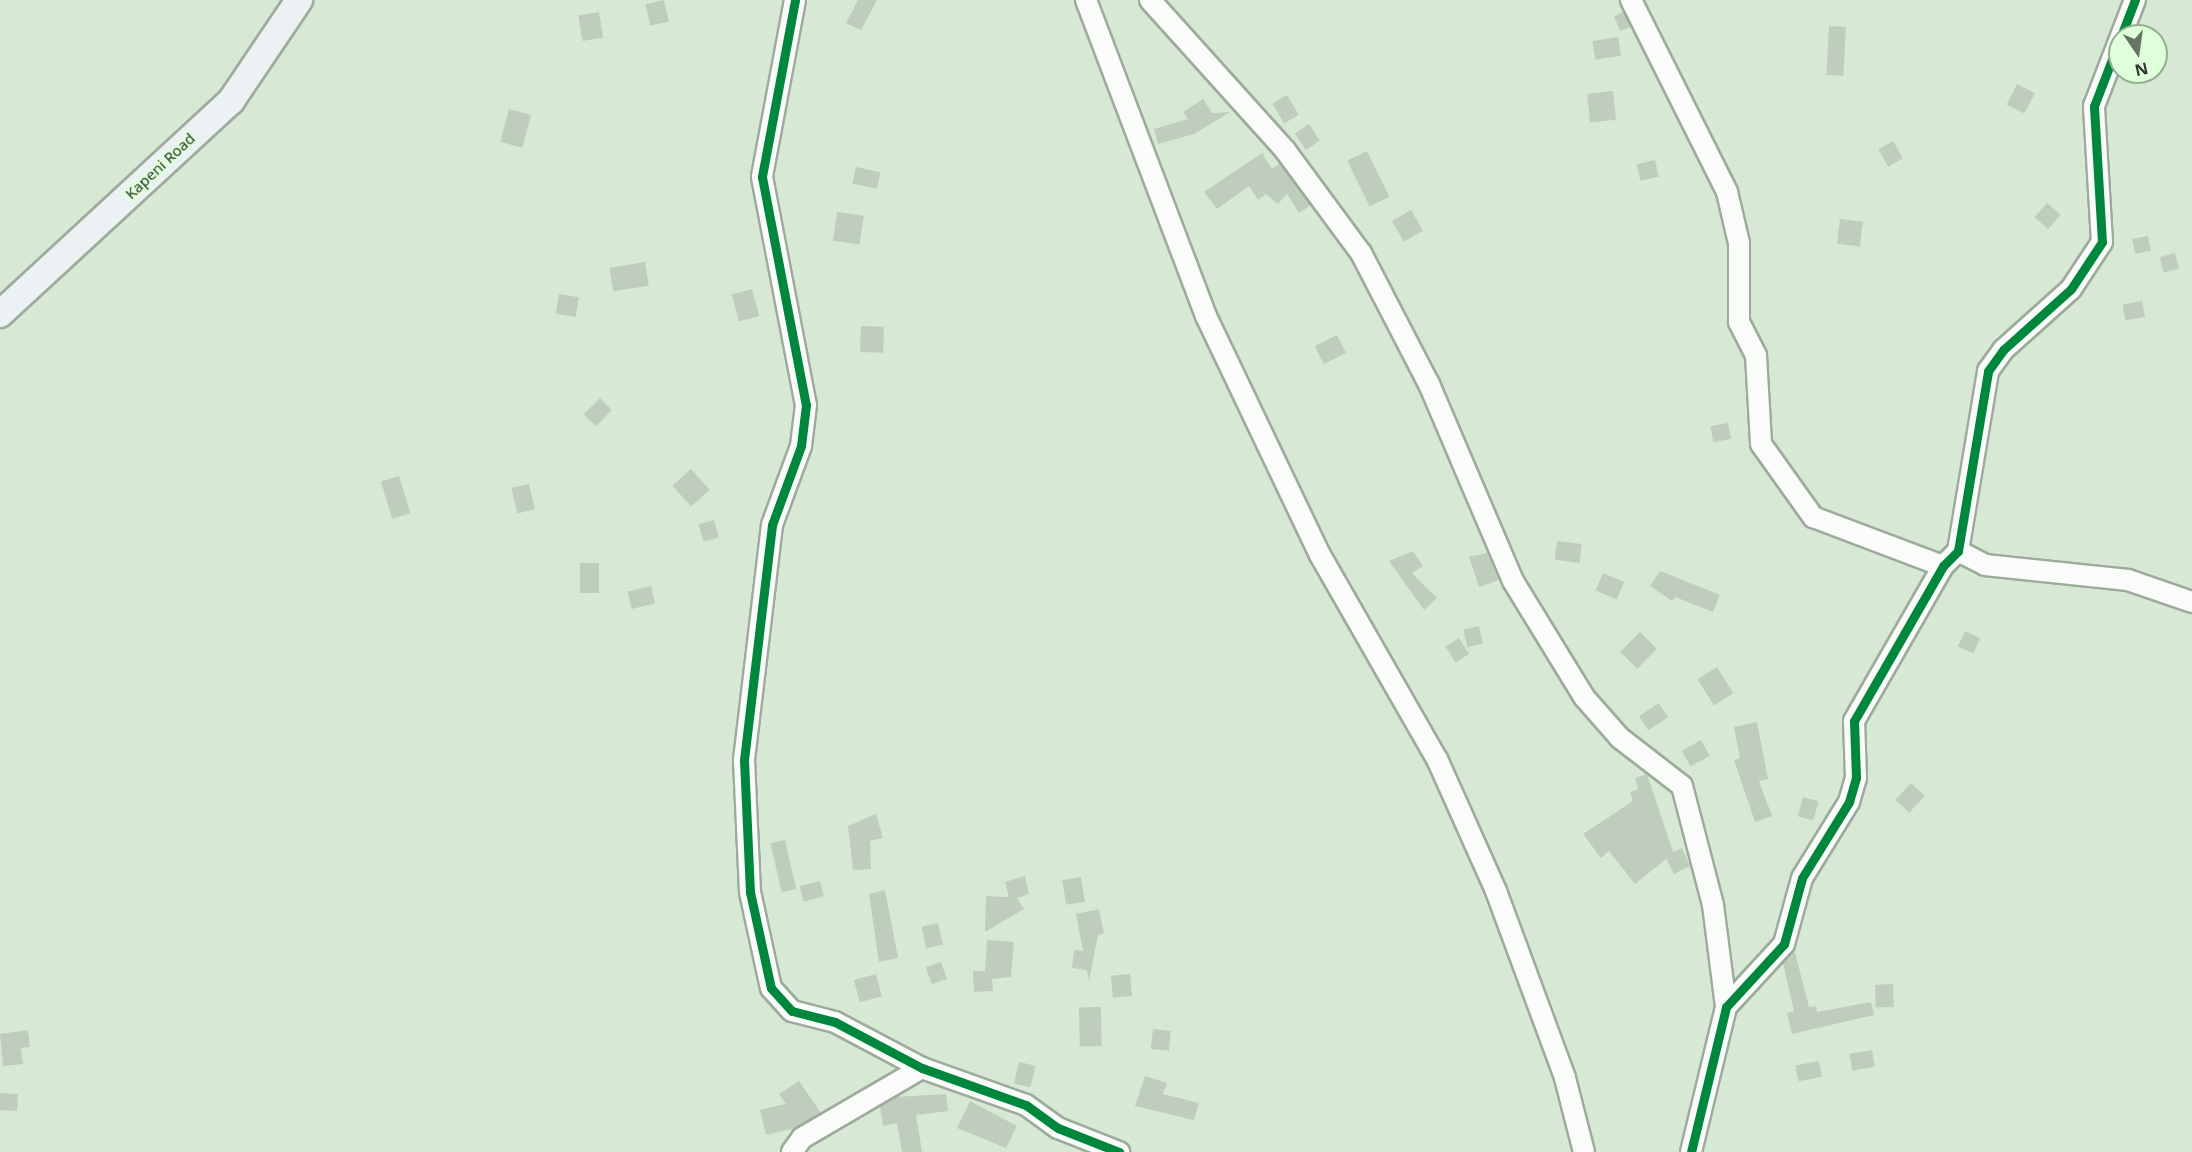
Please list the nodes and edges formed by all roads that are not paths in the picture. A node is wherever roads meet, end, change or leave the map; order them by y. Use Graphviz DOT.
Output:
graph roads {
  1 [pos="299,0"];
  2 [pos="795,0"];
  3 [pos="1086,0"];
  4 [pos="1150,0"];
  5 [pos="1631,0"];
  6 [pos="2135,0"];
  7 [pos="0,314"];
  8 [pos="1958,551"];
  9 [pos="1943,566"];
  10 [pos="2192,602"];
  11 [pos="1726,1007"];
  12 [pos="922,1068"];
  13 [pos="792,1152"];
  14 [pos="1119,1152"];
  15 [pos="1584,1152"];
  16 [pos="1691,1152"];
  1 -- 7 [label="main road, Kapeni Road"];
  2 -- 12 [label="street"];
  3 -- 15 [label="street"];
  4 -- 11 [label="street"];
  5 -- 9 [label="street"];
  6 -- 8 [label="street"];
  8 -- 9 [label="street"];
  8 -- 10 [label="street"];
  9 -- 11 [label="street"];
  11 -- 16 [label="street"];
  12 -- 13 [label="street"];
  12 -- 14 [label="street"];
}
